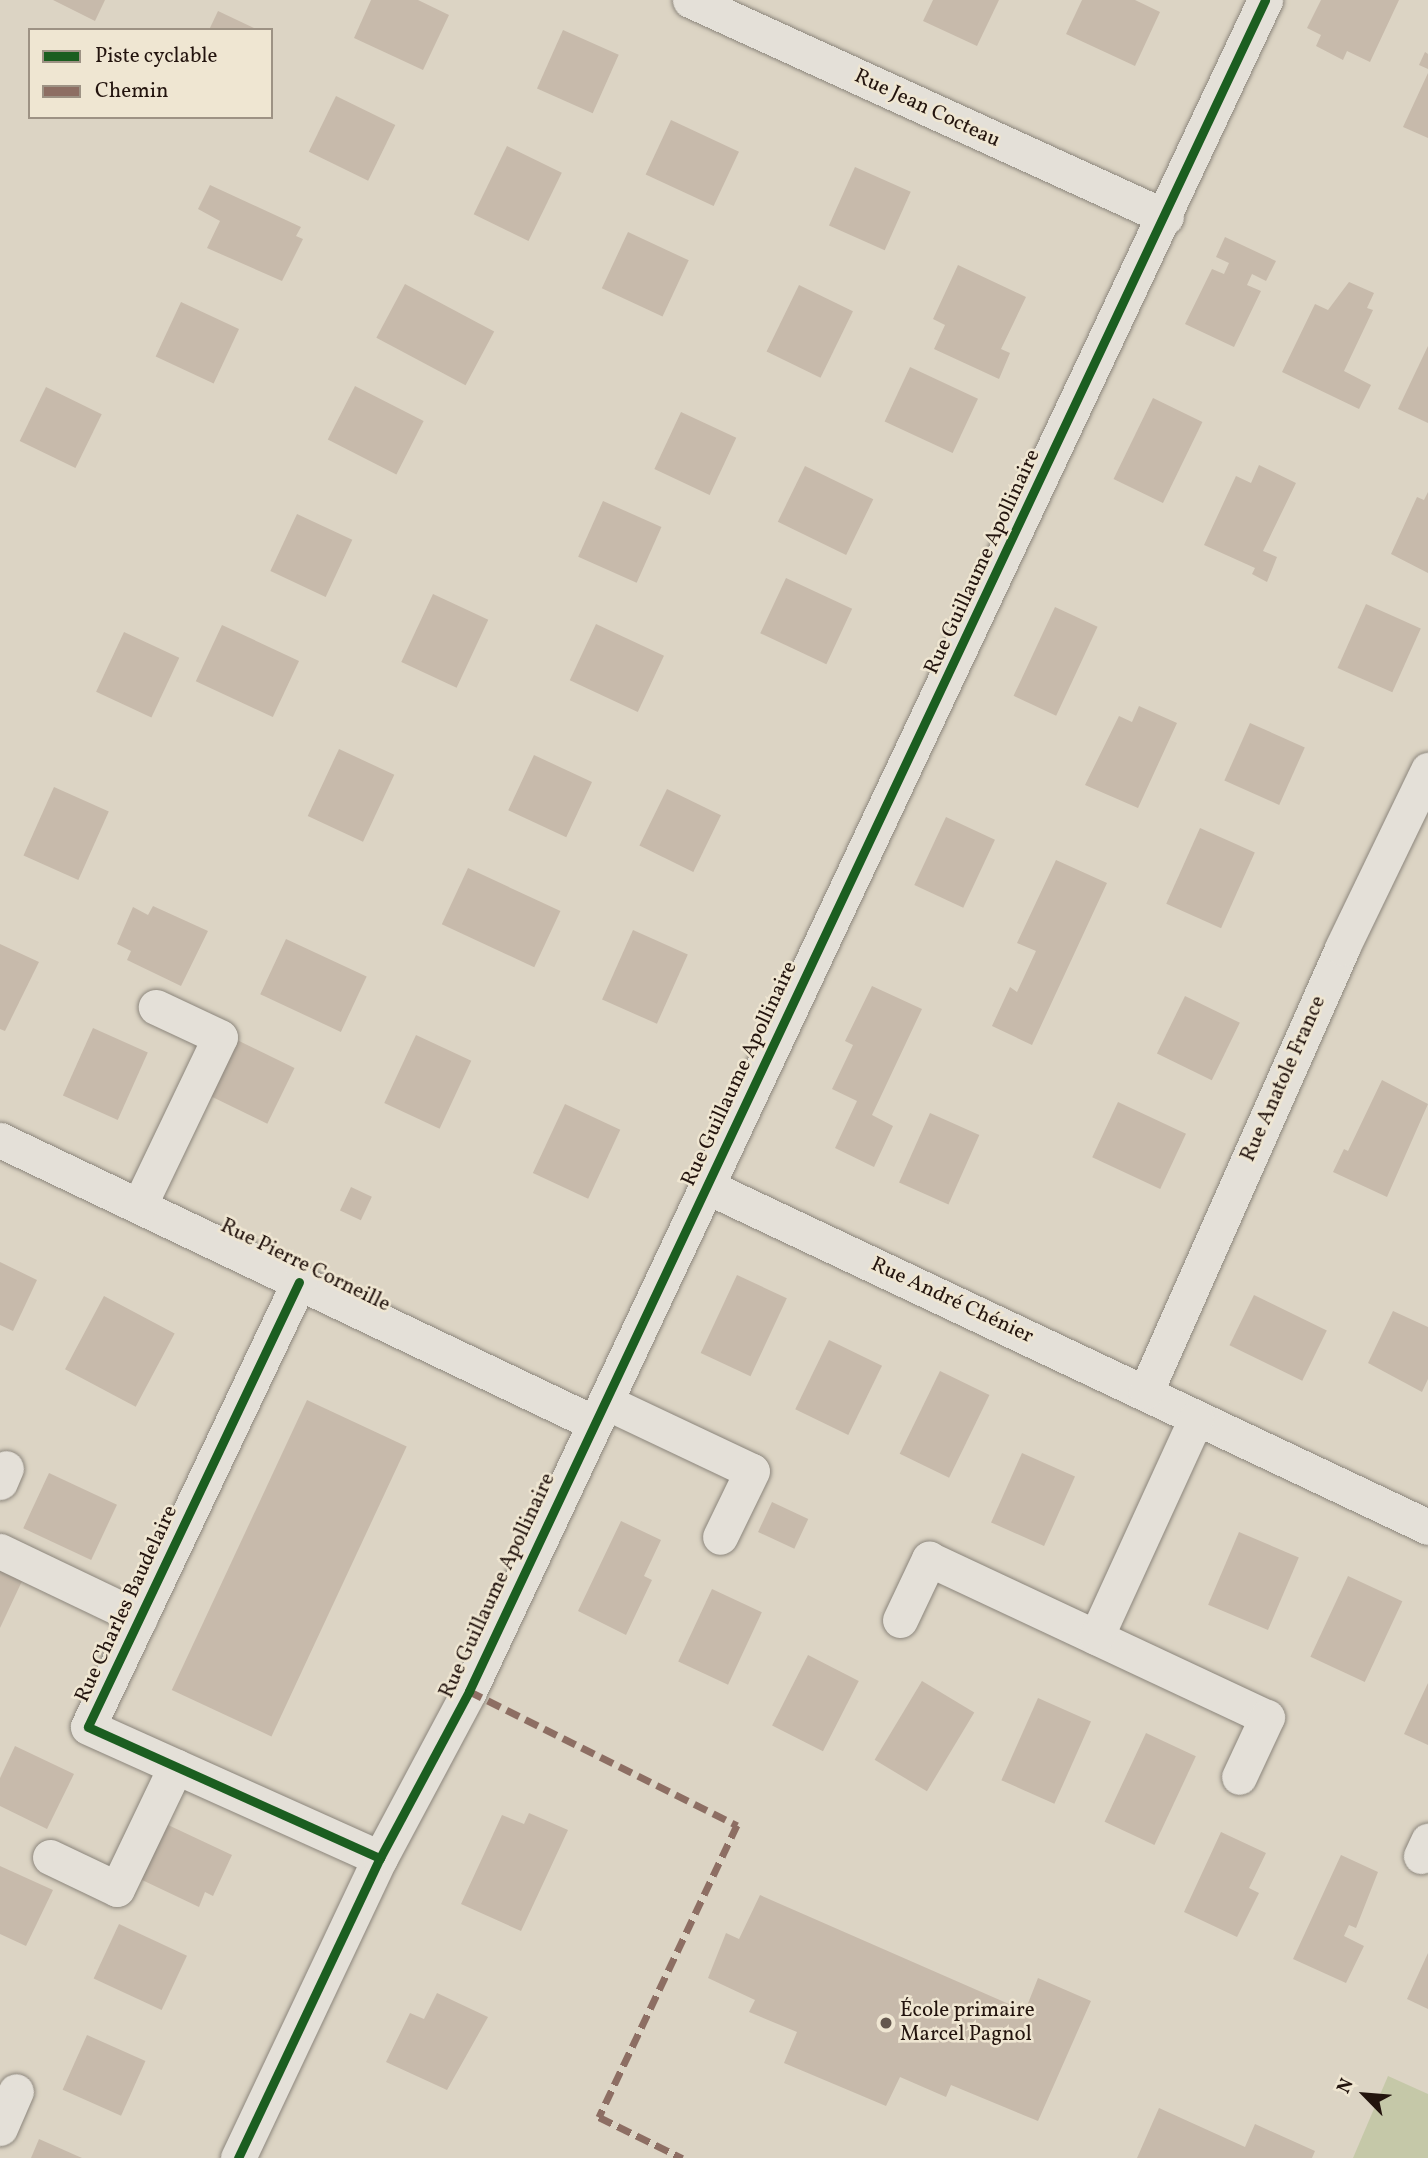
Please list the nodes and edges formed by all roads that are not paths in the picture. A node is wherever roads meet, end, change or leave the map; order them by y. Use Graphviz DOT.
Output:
graph roads {
  1 [pos="690,0"];
  2 [pos="1265,0"];
  3 [pos="1166,217"];
  4 [pos="1428,770"];
  5 [pos="156,1007"];
  6 [pos="0,1140"];
  7 [pos="706,1186"];
  8 [pos="139,1206"];
  9 [pos="299,1282"];
  10 [pos="1146,1391"];
  11 [pos="600,1413"];
  12 [pos="1196,1419"];
  13 [pos="1428,1527"];
  14 [pos="720,1537"];
  15 [pos="0,1551"];
  16 [pos="140,1618"];
  17 [pos="901,1620"];
  18 [pos="1096,1637"];
  19 [pos="176,1766"];
  20 [pos="1239,1777"];
  21 [pos="50,1857"];
  22 [pos="380,1858"];
  23 [pos="16,2091"];
  24 [pos="0,2128"];
  25 [pos="238,2158"];
  1 -- 3 [label="street, Rue Jean Cocteau"];
  2 -- 3 [label="street, Rue Guillaume Apollinaire"];
  3 -- 7 [label="street, Rue Guillaume Apollinaire"];
  4 -- 10 [label="street, Rue Anatole France"];
  5 -- 8 [label="street"];
  6 -- 8 [label="street, Rue Pierre Corneille"];
  7 -- 10 [label="street, Rue André Chénier"];
  7 -- 11 [label="street, Rue Guillaume Apollinaire"];
  8 -- 9 [label="street, Rue Pierre Corneille"];
  9 -- 11 [label="street, Rue Pierre Corneille"];
  9 -- 16 [label="street, Rue Charles Baudelaire"];
  10 -- 12 [label="street, Rue André Chénier"];
  11 -- 14 [label="street"];
  11 -- 22 [label="street, Rue Guillaume Apollinaire"];
  12 -- 13 [label="street, Rue André Chénier"];
  12 -- 18 [label="street"];
  15 -- 16 [label="street, Rue Charles Baudelaire"];
  16 -- 19 [label="street, Rue Charles Baudelaire"];
  17 -- 18 [label="street"];
  18 -- 20 [label="street"];
  19 -- 21 [label="street"];
  19 -- 22 [label="street, Rue Charles Baudelaire"];
  22 -- 25 [label="street, Rue Guillaume Apollinaire"];
  23 -- 24 [label="street"];
}
